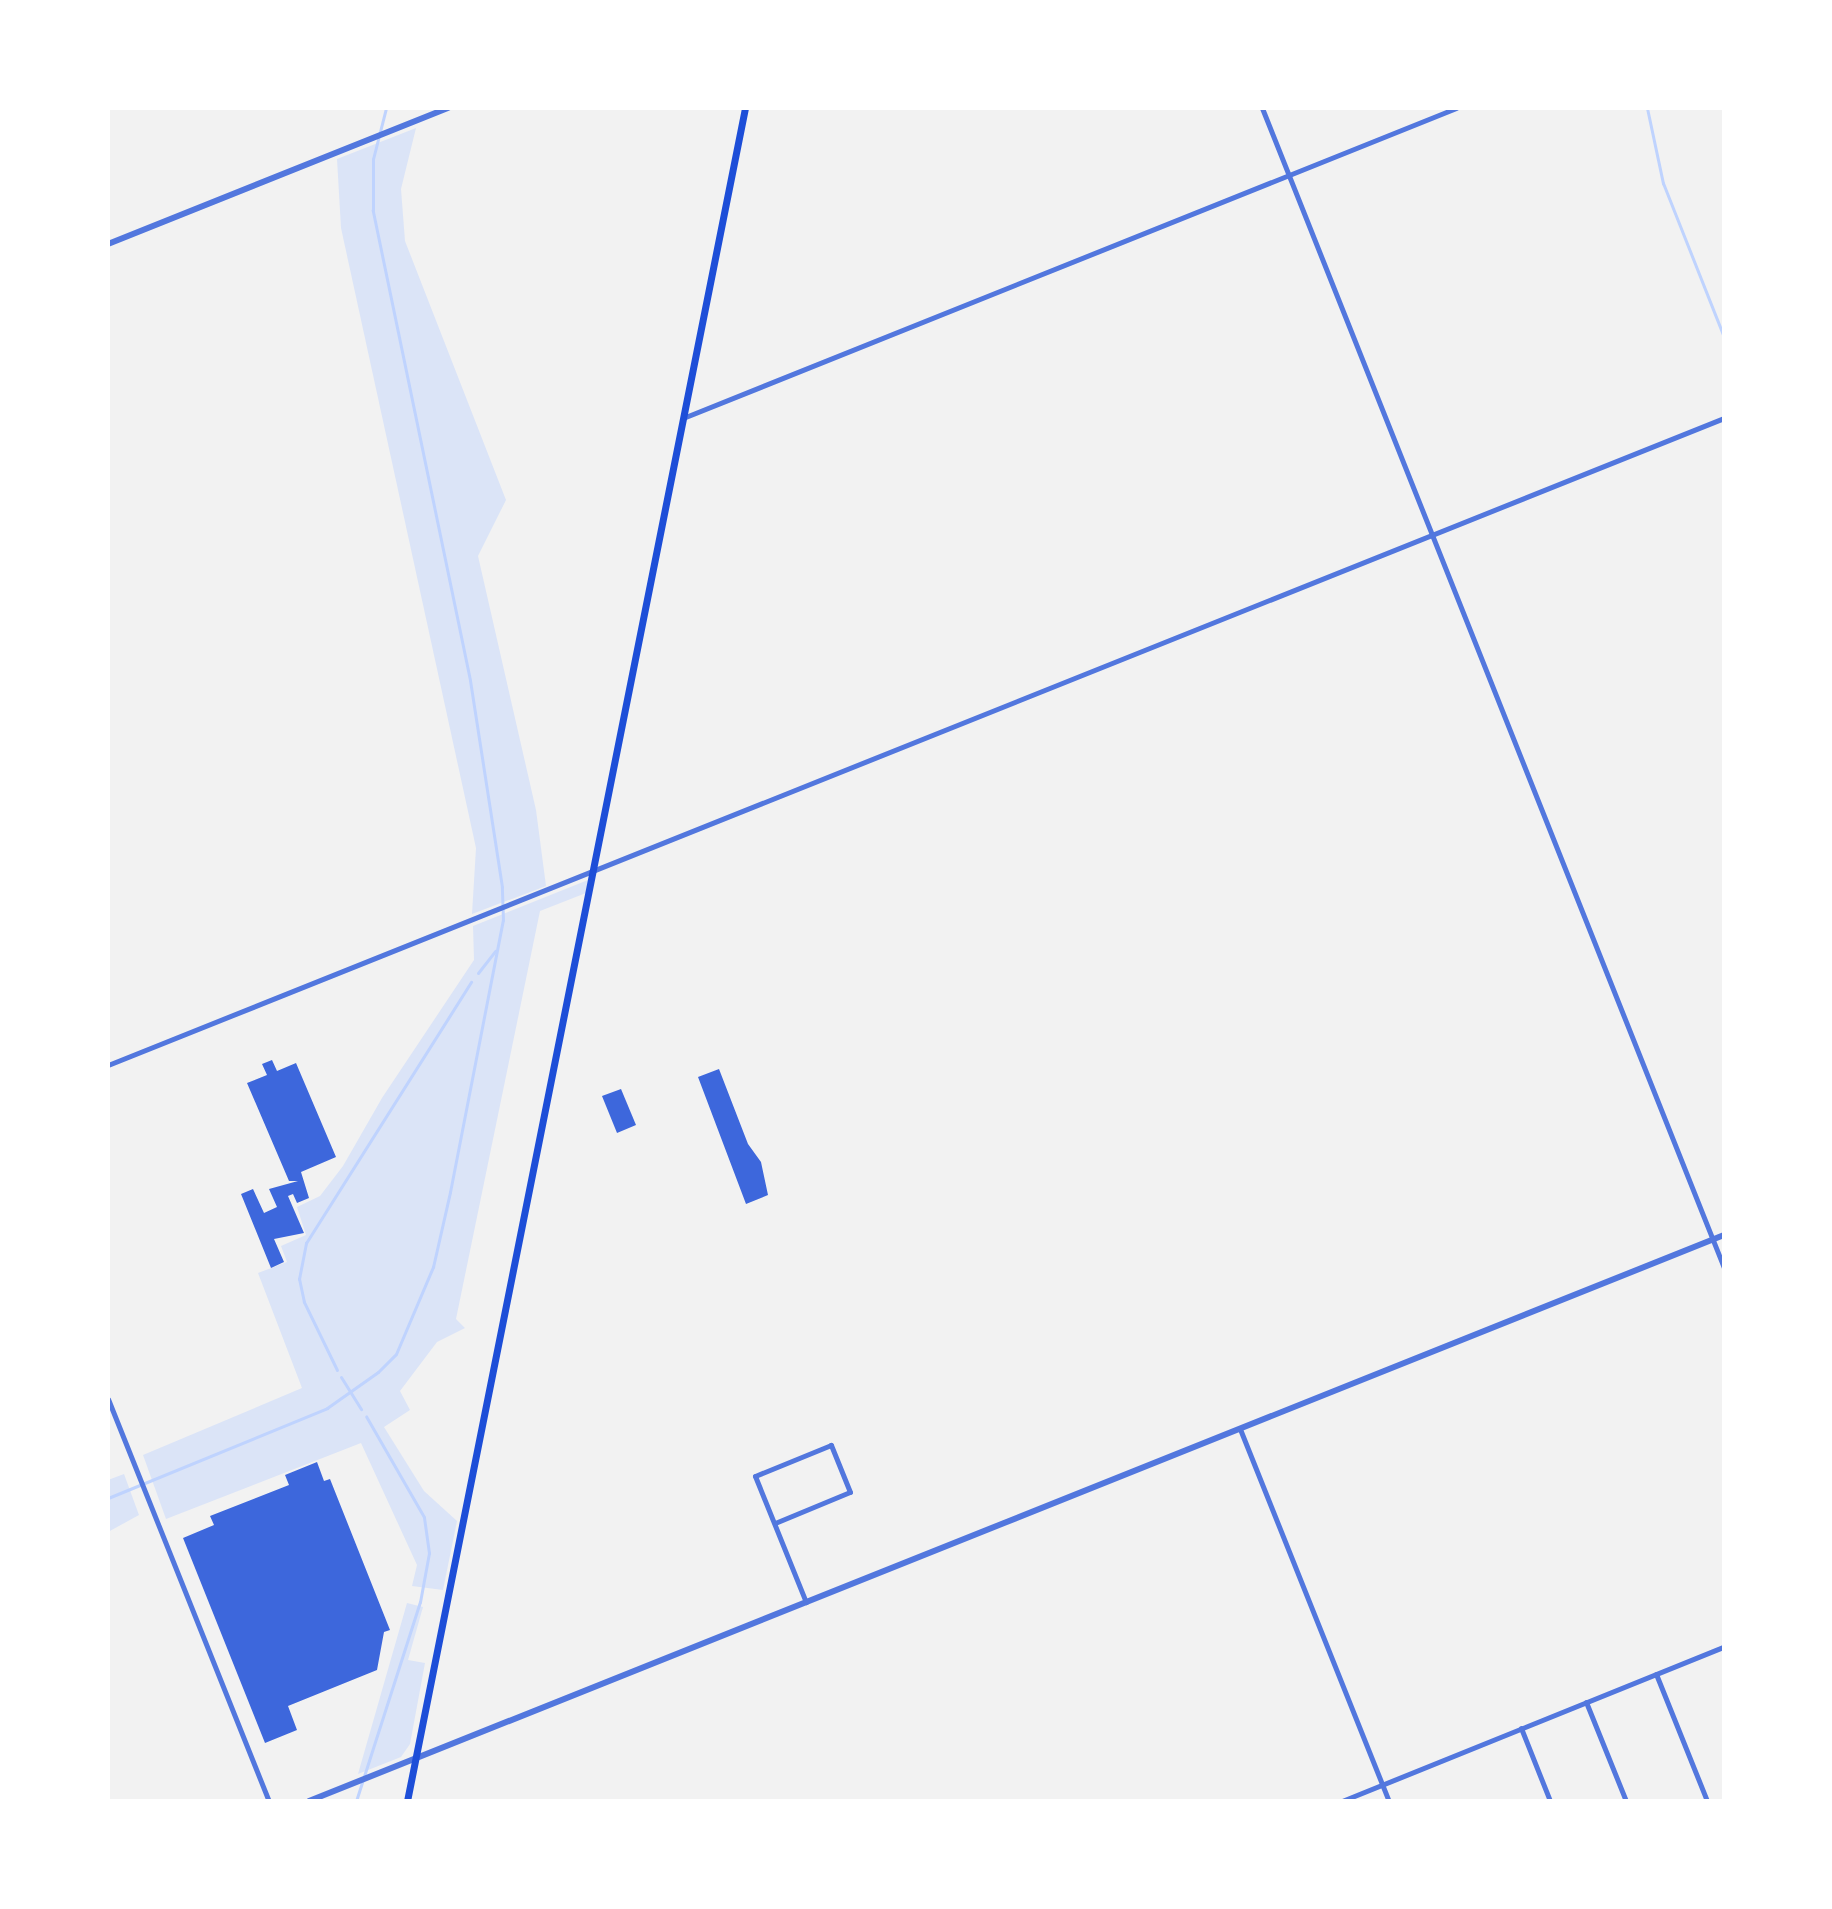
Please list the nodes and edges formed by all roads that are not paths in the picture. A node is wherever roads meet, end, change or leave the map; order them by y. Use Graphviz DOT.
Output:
graph roads {
  1 [pos="448,108"];
  2 [pos="745,108"];
  3 [pos="1262,108"];
  4 [pos="1456,108"];
  5 [pos="1288,174"];
  6 [pos="108,244"];
  7 [pos="683,418"];
  8 [pos="1724,418"];
  9 [pos="1436,534"];
  10 [pos="592,873"];
  11 [pos="108,1065"];
  12 [pos="1724,1235"];
  13 [pos="1712,1239"];
  14 [pos="1724,1268"];
  15 [pos="108,1399"];
  16 [pos="1240,1429"];
  17 [pos="775,1523"];
  18 [pos="806,1602"];
  19 [pos="1724,1647"];
  20 [pos="1656,1674"];
  21 [pos="1586,1702"];
  22 [pos="1521,1728"];
  23 [pos="416,1757"];
  24 [pos="1382,1784"];
  25 [pos="269,1801"];
  26 [pos="309,1801"];
  27 [pos="407,1801"];
  28 [pos="1342,1801"];
  29 [pos="1389,1801"];
  30 [pos="1550,1801"];
  31 [pos="1626,1801"];
  32 [pos="1707,1801"];
  1 -- 6 [label="street"];
  2 -- 7 [label="main road"];
  3 -- 5 [label="street"];
  4 -- 5 [label="street"];
  5 -- 7 [label="street"];
  5 -- 9 [label="street"];
  7 -- 10 [label="main road"];
  8 -- 9 [label="street"];
  9 -- 10 [label="street"];
  9 -- 13 [label="street"];
  10 -- 11 [label="street"];
  10 -- 23 [label="main road"];
  12 -- 13 [label="street"];
  13 -- 14 [label="street"];
  13 -- 16 [label="street"];
  15 -- 25 [label="street"];
  16 -- 18 [label="street"];
  16 -- 24 [label="street"];
  17 -- 17 [label="street"];
  17 -- 18 [label="street"];
  18 -- 23 [label="street"];
  19 -- 20 [label="street"];
  20 -- 21 [label="street"];
  20 -- 32 [label="street"];
  21 -- 22 [label="street"];
  21 -- 31 [label="street"];
  22 -- 24 [label="street"];
  22 -- 30 [label="street"];
  23 -- 26 [label="street"];
  23 -- 27 [label="main road"];
  24 -- 28 [label="street"];
  24 -- 29 [label="street"];
}
